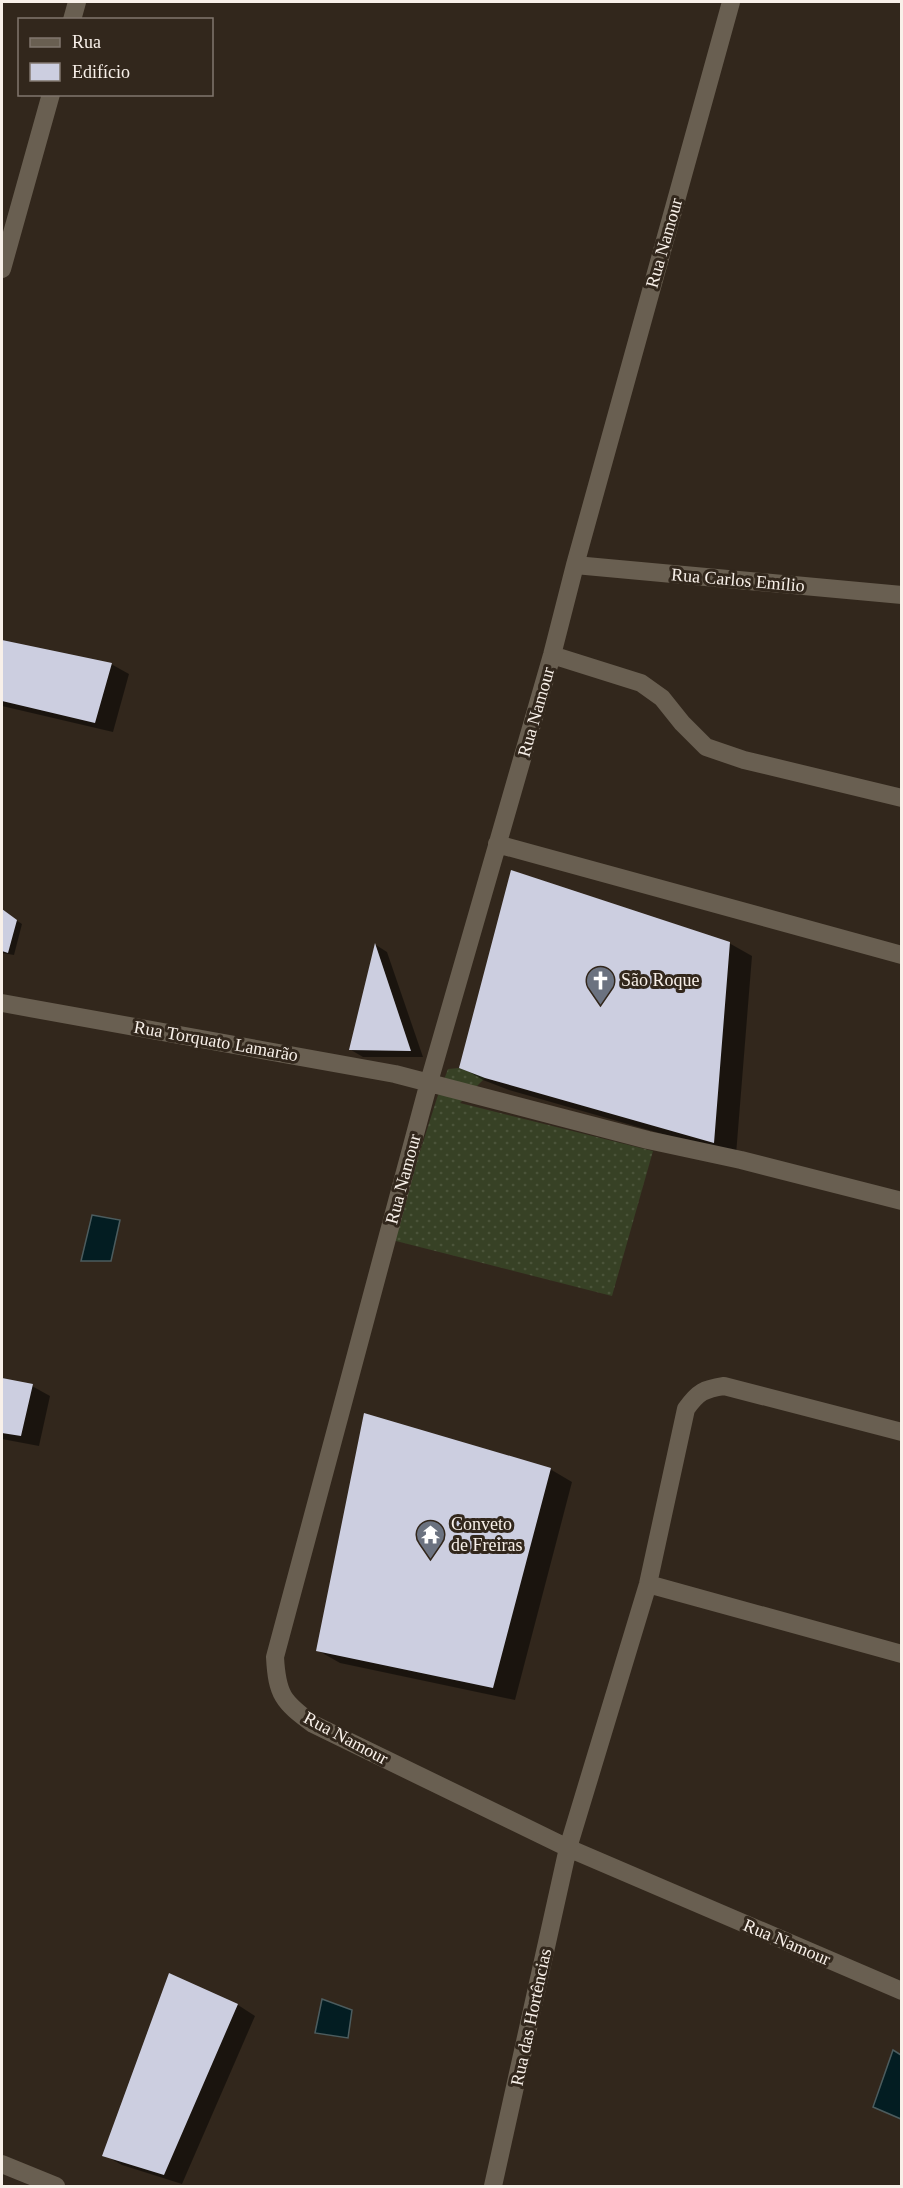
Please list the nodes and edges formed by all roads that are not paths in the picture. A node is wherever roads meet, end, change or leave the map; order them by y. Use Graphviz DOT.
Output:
graph roads {
  1 [pos="77,2"];
  2 [pos="731,2"];
  3 [pos="73,18"];
  4 [pos="50,96"];
  5 [pos="2,269"];
  6 [pos="574,565"];
  7 [pos="902,595"];
  8 [pos="552,655"];
  9 [pos="902,798"];
  10 [pos="497,844"];
  11 [pos="902,955"];
  12 [pos="2,1003"];
  13 [pos="429,1082"];
  14 [pos="902,1201"];
  15 [pos="902,1432"];
  16 [pos="648,1584"];
  17 [pos="902,1654"];
  18 [pos="568,1848"];
  19 [pos="902,1991"];
  20 [pos="2,2164"];
  21 [pos="56,2187"];
  22 [pos="493,2187"];
  1 -- 3 [label="street"];
  2 -- 6 [label="street, Rua Namour"];
  4 -- 5 [label="street"];
  6 -- 7 [label="street, Rua Carlos Emílio"];
  6 -- 8 [label="street, Rua Namour"];
  8 -- 9 [label="street"];
  8 -- 10 [label="street, Rua Namour"];
  10 -- 11 [label="street"];
  10 -- 13 [label="street, Rua Namour"];
  12 -- 13 [label="street, Rua Torquato Lamarão"];
  13 -- 14 [label="street, Rua Torquato Lamarão"];
  13 -- 18 [label="street, Rua Namour"];
  15 -- 16 [label="street, Rua das Hortências"];
  16 -- 17 [label="street"];
  16 -- 18 [label="street, Rua das Hortências"];
  18 -- 19 [label="street, Rua Namour"];
  18 -- 22 [label="street, Rua das Hortências"];
  20 -- 21 [label="street"];
}
